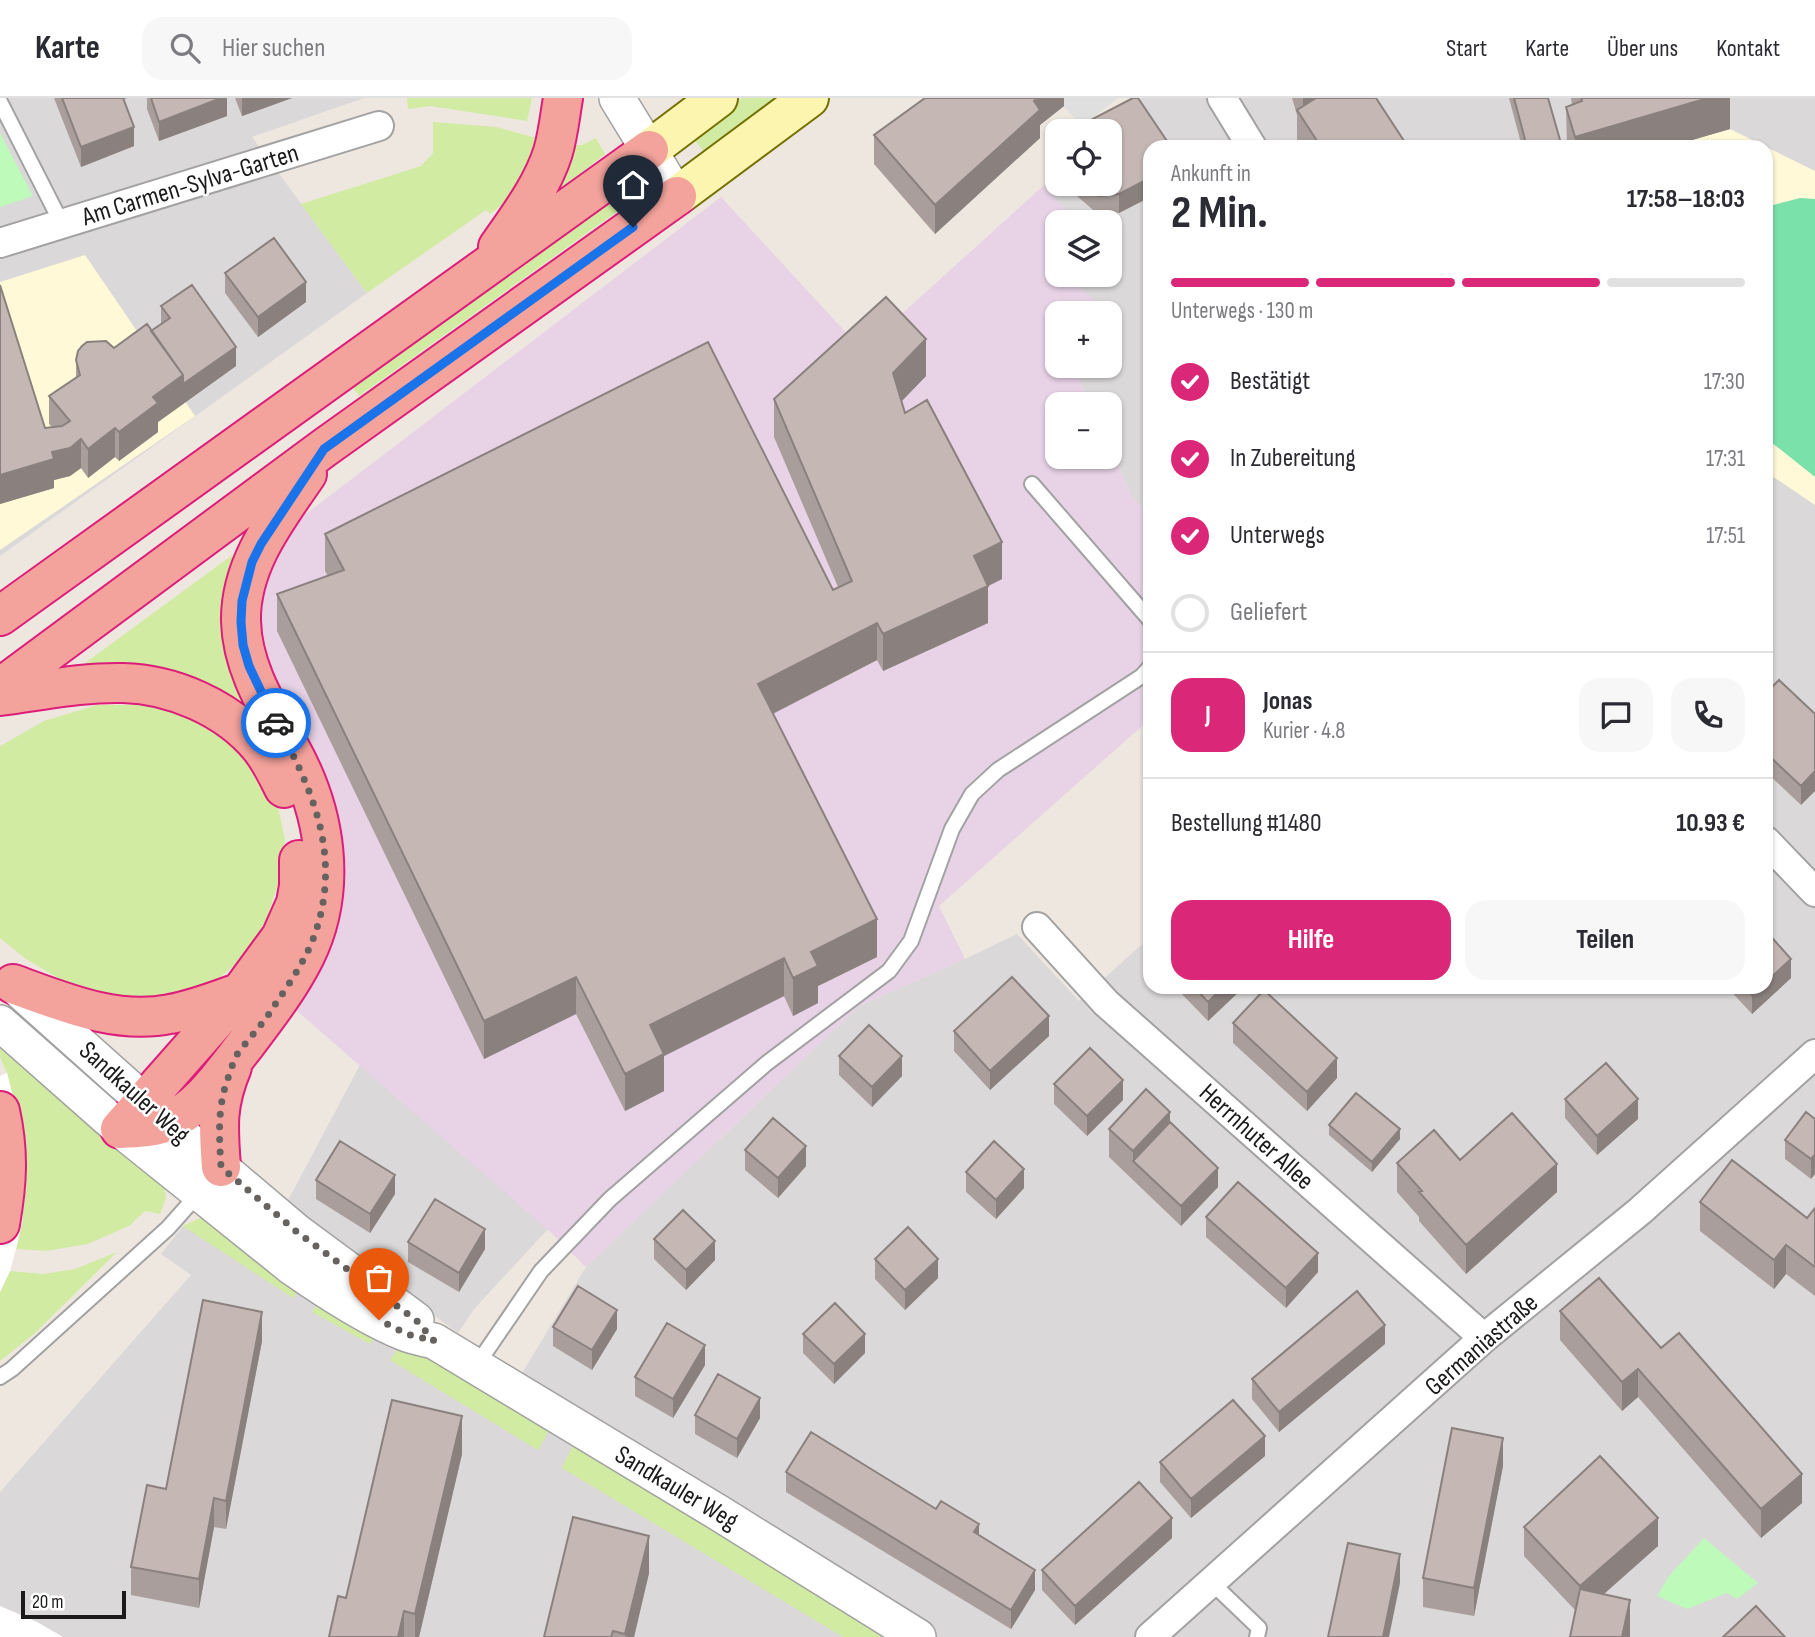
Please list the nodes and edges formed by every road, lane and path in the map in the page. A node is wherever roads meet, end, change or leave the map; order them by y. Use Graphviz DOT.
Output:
graph roads {
  1 [pos="563,98"];
  2 [pos="617,98"];
  3 [pos="718,98"];
  4 [pos="809,98"];
  5 [pos="1223,98"];
  6 [pos="0,102"];
  7 [pos="379,126"];
  8 [pos="1248,140"];
  9 [pos="649,150"];
  10 [pos="677,195"];
  11 [pos="62,224"];
  12 [pos="0,243"];
  13 [pos="483,269"];
  14 [pos="324,449"];
  15 [pos="1032,484"];
  16 [pos="1143,612"];
  17 [pos="0,616"];
  18 [pos="1143,675"];
  19 [pos="0,688"];
  20 [pos="0,696"];
  21 [pos="1773,848"];
  22 [pos="1815,892"];
  23 [pos="1037,927"];
  24 [pos="6,979"];
  25 [pos="240,993"];
  26 [pos="0,1023"];
  27 [pos="1815,1054"];
  28 [pos="236,1056"];
  29 [pos="0,1111"];
  30 [pos="156,1111"];
  31 [pos="120,1129"];
  32 [pos="210,1180"];
  33 [pos="0,1224"];
  34 [pos="1484,1339"];
  35 [pos="476,1366"];
  36 [pos="0,1377"];
  37 [pos="1211,1582"];
  38 [pos="918,1637"];
  39 [pos="1150,1637"];
  40 [pos="1257,1637"];
  1 -- 13 [label="highway"];
  2 -- 9 [label="street"];
  3 -- 9 [label="main road"];
  4 -- 10 [label="main road"];
  5 -- 8 [label="street"];
  6 -- 11 [label="lane"];
  7 -- 11 [label="street, Am Carmen-Sylva-Garten"];
  9 -- 10 [label="street"];
  9 -- 13 [label="highway"];
  10 -- 14 [label="highway"];
  11 -- 12 [label="street, Am Carmen-Sylva-Garten"];
  13 -- 17 [label="highway"];
  14 -- 19 [label="highway"];
  14 -- 28 [label="highway"];
  15 -- 16 [label="lane"];
  18 -- 35 [label="lane"];
  20 -- 25 [label="highway"];
  21 -- 22 [label="street"];
  23 -- 34 [label="street, Herrnhuter Allee"];
  24 -- 25 [label="highway"];
  24 -- 30 [label="street, Sandkauler Weg"];
  25 -- 30 [label="highway"];
  26 -- 31 [label="street, Sandkauler Weg"];
  27 -- 34 [label="street, Germaniastraße"];
  28 -- 30 [label="highway"];
  28 -- 32 [label="highway"];
  29 -- 33 [label="highway"];
  30 -- 31 [label="highway"];
  30 -- 32 [label="street, Sandkauler Weg"];
  31 -- 32 [label="street, Sandkauler Weg"];
  32 -- 35 [label="street, Sandkauler Weg"];
  32 -- 36 [label="lane"];
  34 -- 37 [label="street, Germaniastraße"];
  35 -- 38 [label="street, Sandkauler Weg"];
  37 -- 39 [label="street, Germaniastraße"];
  37 -- 40 [label="lane"];
}
